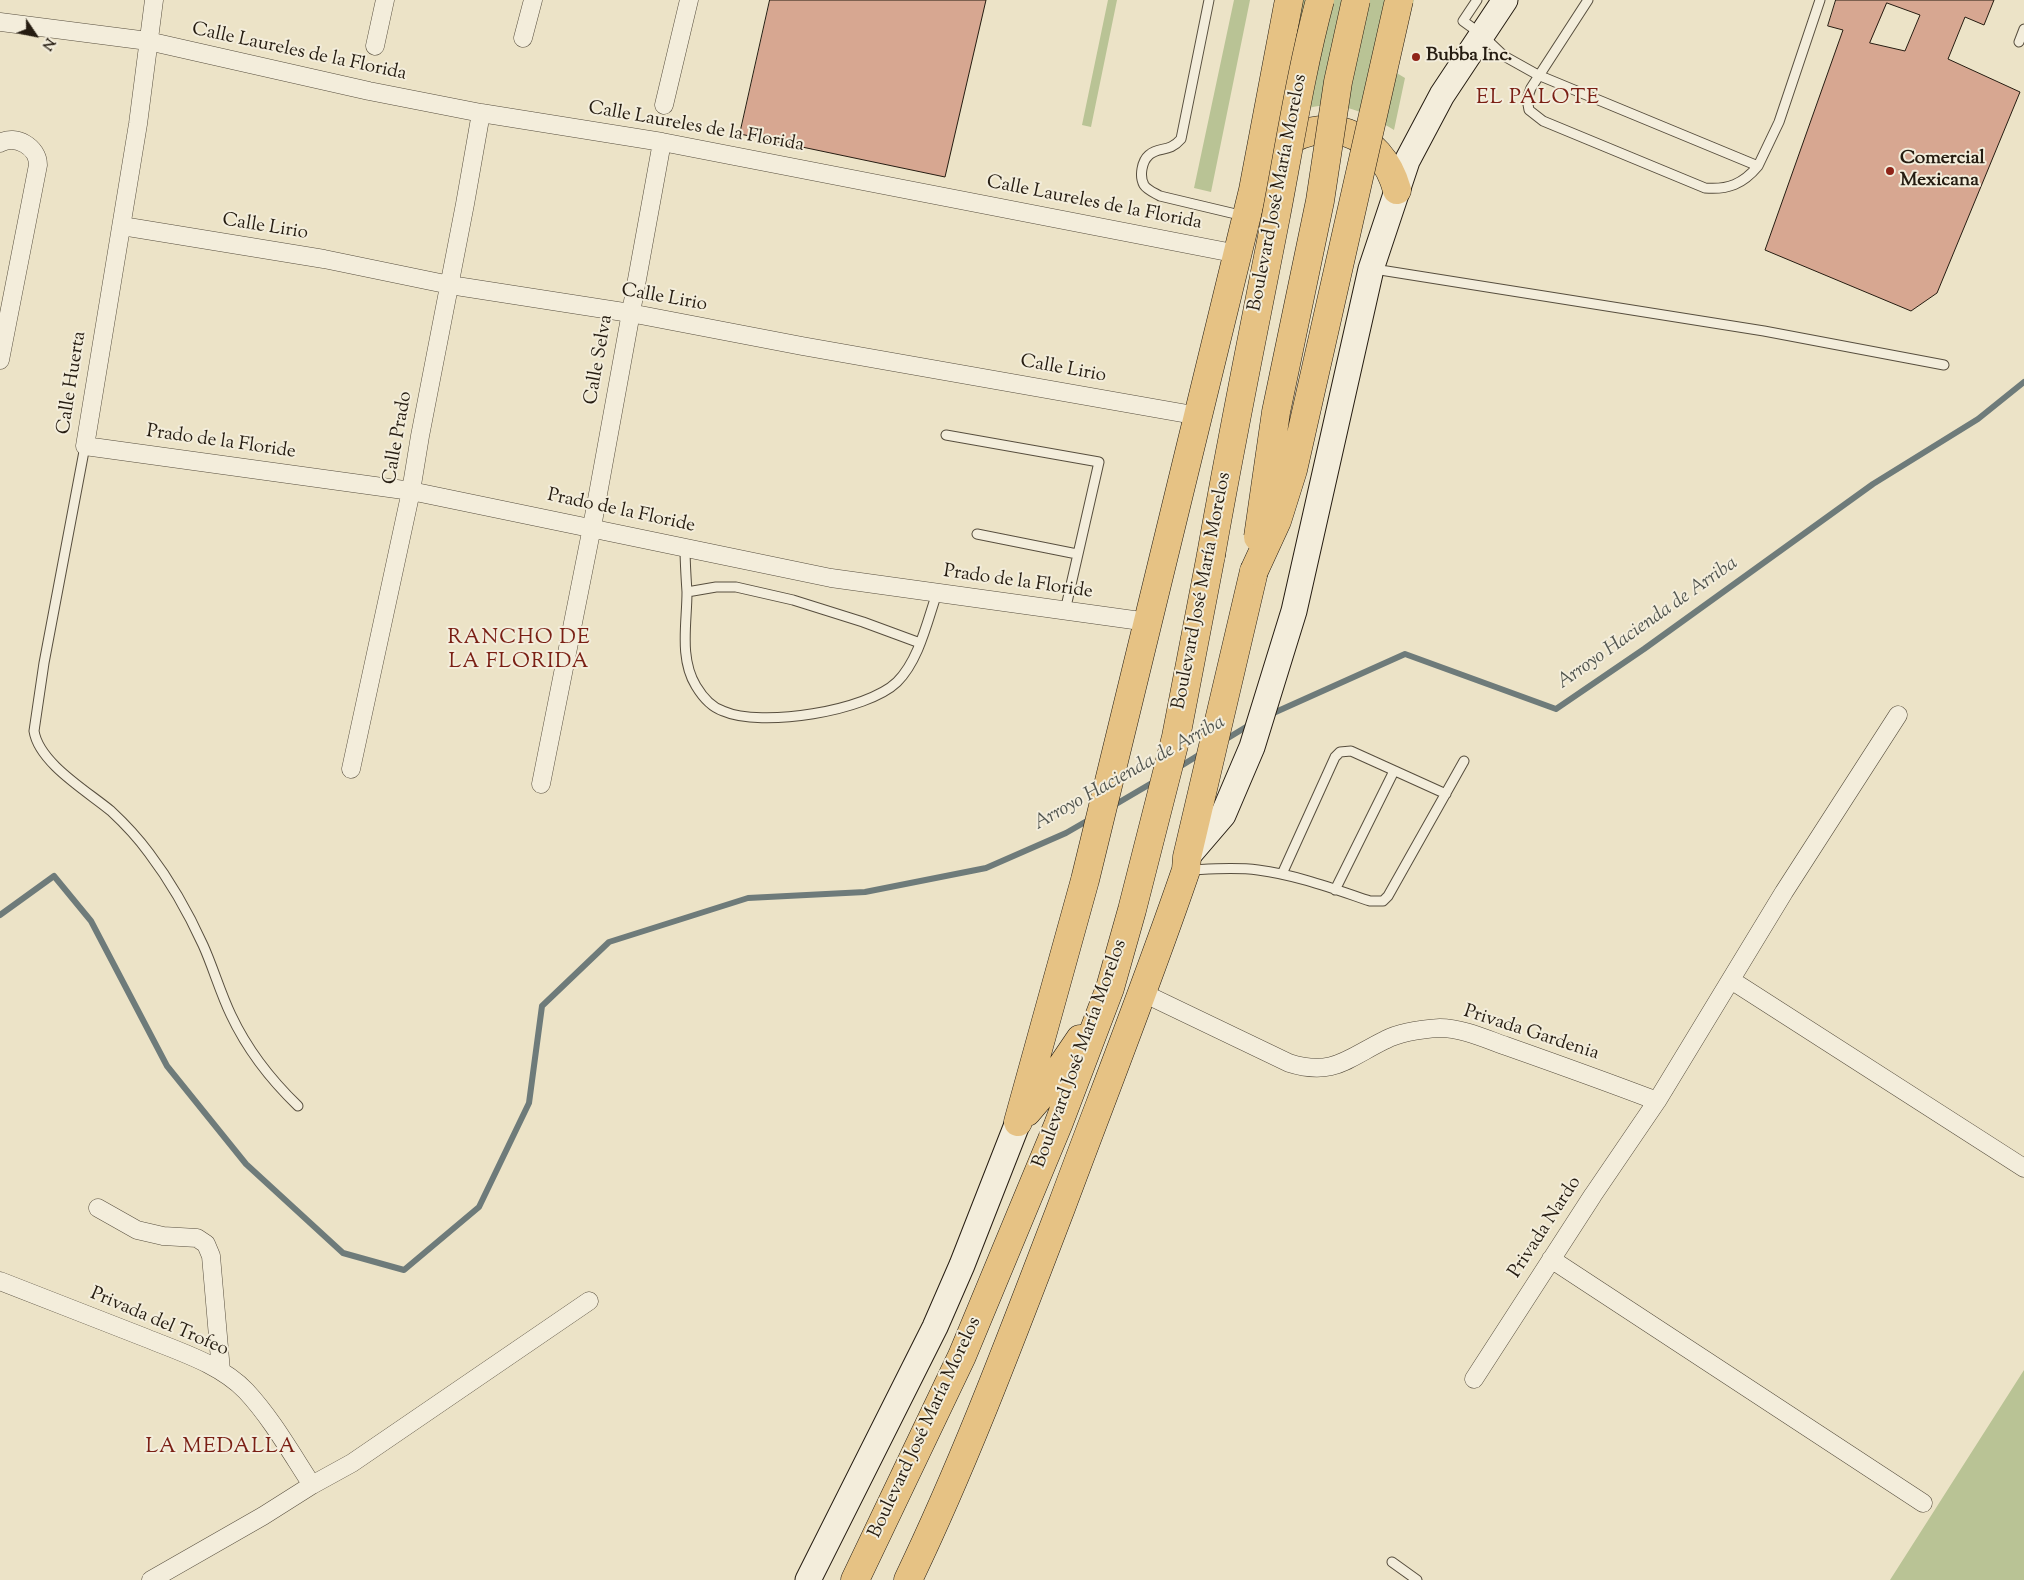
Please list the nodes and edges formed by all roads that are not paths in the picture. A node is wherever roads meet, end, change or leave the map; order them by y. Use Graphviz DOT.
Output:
graph roads {
  1 [pos="154,0"];
  2 [pos="384,0"];
  3 [pos="533,0"];
  4 [pos="688,0"];
  5 [pos="1209,0"];
  6 [pos="1289,0"];
  7 [pos="1320,0"];
  8 [pos="1356,0"];
  9 [pos="1399,0"];
  10 [pos="1477,0"];
  11 [pos="1504,0"];
  12 [pos="1588,0"];
  13 [pos="1820,0"];
  14 [pos="0,22"];
  15 [pos="2024,29"];
  16 [pos="1482,34"];
  17 [pos="524,38"];
  18 [pos="148,42"];
  19 [pos="2019,42"];
  20 [pos="375,46"];
  21 [pos="1538,75"];
  22 [pos="664,104"];
  23 [pos="481,113"];
  24 [pos="662,142"];
  25 [pos="0,143"];
  26 [pos="1758,166"];
  27 [pos="1254,190"];
  28 [pos="1397,190"];
  29 [pos="1247,217"];
  30 [pos="122,226"];
  31 [pos="1238,254"];
  32 [pos="1371,269"];
  33 [pos="450,285"];
  34 [pos="630,314"];
  35 [pos="0,360"];
  36 [pos="1944,365"];
  37 [pos="1199,416"];
  38 [pos="946,435"];
  39 [pos="85,446"];
  40 [pos="411,491"];
  41 [pos="592,527"];
  42 [pos="977,534"];
  43 [pos="685,547"];
  44 [pos="1077,554"];
  45 [pos="1254,571"];
  46 [pos="687,592"];
  47 [pos="937,593"];
  48 [pos="1065,611"];
  49 [pos="1148,622"];
  50 [pos="920,643"];
  51 [pos="1898,715"];
  52 [pos="1464,761"];
  53 [pos="351,769"];
  54 [pos="1394,771"];
  55 [pos="542,784"];
  56 [pos="1446,794"];
  57 [pos="1187,864"];
  58 [pos="1282,874"];
  59 [pos="1335,890"];
  60 [pos="1731,980"];
  61 [pos="1143,992"];
  62 [pos="1100,1014"];
  63 [pos="1657,1101"];
  64 [pos="298,1106"];
  65 [pos="1018,1122"];
  66 [pos="2024,1168"];
  67 [pos="98,1208"];
  68 [pos="1551,1259"];
  69 [pos="0,1281"];
  70 [pos="589,1301"];
  71 [pos="221,1371"];
  72 [pos="1474,1379"];
  73 [pos="312,1485"];
  74 [pos="1923,1503"];
  75 [pos="1392,1562"];
  76 [pos="151,1580"];
  77 [pos="808,1580"];
  78 [pos="855,1580"];
  79 [pos="908,1580"];
  80 [pos="1417,1580"];
  1 -- 18 [label="street, Calle Huerta"];
  2 -- 20 [label="street"];
  3 -- 17 [label="street"];
  4 -- 22 [label="street"];
  5 -- 29 [label="lane"];
  6 -- 27 [label="main road"];
  7 -- 62 [label="main road, Boulevard José María Morelos, bridge"];
  8 -- 45 [label="main road, Boulevard José María Morelos, bridge"];
  9 -- 45 [label="main road, bridge"];
  10 -- 16 [label="lane"];
  11 -- 16 [label="street, Boulevard José María Morelos"];
  12 -- 21 [label="lane"];
  13 -- 26 [label="lane"];
  14 -- 18 [label="street, Calle Laureles de la Florida"];
  15 -- 19 [label="lane"];
  16 -- 21 [label="lane"];
  16 -- 28 [label="street, Boulevard José María Morelos"];
  18 -- 23 [label="street, Calle Laureles de la Florida"];
  18 -- 30 [label="street, Calle Huerta"];
  21 -- 26 [label="lane"];
  21 -- 26 [label="lane"];
  23 -- 24 [label="street, Calle Laureles de la Florida"];
  23 -- 33 [label="street, Calle Prado"];
  24 -- 31 [label="street, Calle Laureles de la Florida"];
  24 -- 34 [label="street, Calle Selva"];
  25 -- 35 [label="street"];
  27 -- 28 [label="main road"];
  27 -- 29 [label="main road"];
  28 -- 32 [label="street, Boulevard José María Morelos"];
  29 -- 31 [label="main road"];
  30 -- 33 [label="street, Calle Lirio"];
  30 -- 39 [label="street, Calle Huerta"];
  31 -- 37 [label="main road"];
  32 -- 36 [label="lane"];
  32 -- 57 [label="street, Boulevard José María Morelos"];
  33 -- 34 [label="street, Calle Lirio"];
  33 -- 40 [label="street, Calle Prado"];
  34 -- 37 [label="street, Calle Lirio"];
  34 -- 41 [label="street, Calle Selva"];
  37 -- 49 [label="main road"];
  38 -- 44 [label="lane"];
  39 -- 40 [label="street, Prado de la Floride"];
  39 -- 64 [label="lane, Calle Huerta"];
  40 -- 41 [label="street, Prado de la Floride"];
  40 -- 53 [label="street, Calle Prado"];
  41 -- 43 [label="street, Prado de la Floride"];
  41 -- 55 [label="street, Calle Selva"];
  42 -- 44 [label="lane"];
  43 -- 46 [label="lane"];
  43 -- 47 [label="street, Prado de la Floride"];
  44 -- 48 [label="lane"];
  45 -- 57 [label="main road, Boulevard José María Morelos"];
  46 -- 50 [label="lane"];
  46 -- 50 [label="lane"];
  47 -- 48 [label="street, Prado de la Floride"];
  47 -- 50 [label="lane"];
  48 -- 49 [label="street, Prado de la Floride"];
  49 -- 65 [label="main road"];
  51 -- 60 [label="street, Privada Nardo"];
  52 -- 56 [label="lane"];
  54 -- 56 [label="lane"];
  54 -- 58 [label="lane"];
  54 -- 59 [label="lane"];
  56 -- 59 [label="lane"];
  57 -- 58 [label="lane"];
  57 -- 61 [label="main road, Boulevard José María Morelos"];
  58 -- 59 [label="lane"];
  60 -- 63 [label="street, Privada Nardo"];
  60 -- 66 [label="street"];
  61 -- 63 [label="street, Privada Gardenia"];
  61 -- 79 [label="main road, Boulevard José María Morelos"];
  62 -- 65 [label="main road"];
  62 -- 78 [label="main road, Boulevard José María Morelos"];
  63 -- 68 [label="street, Privada Nardo"];
  65 -- 77 [label="street, Boulevard José María Morelos"];
  67 -- 71 [label="street"];
  68 -- 72 [label="street, Privada Nardo"];
  68 -- 74 [label="street"];
  69 -- 71 [label="street, Privada del Trofeo"];
  70 -- 73 [label="street"];
  71 -- 73 [label="street, Privada del Trofeo"];
  73 -- 76 [label="street"];
  75 -- 80 [label="lane"];
}
